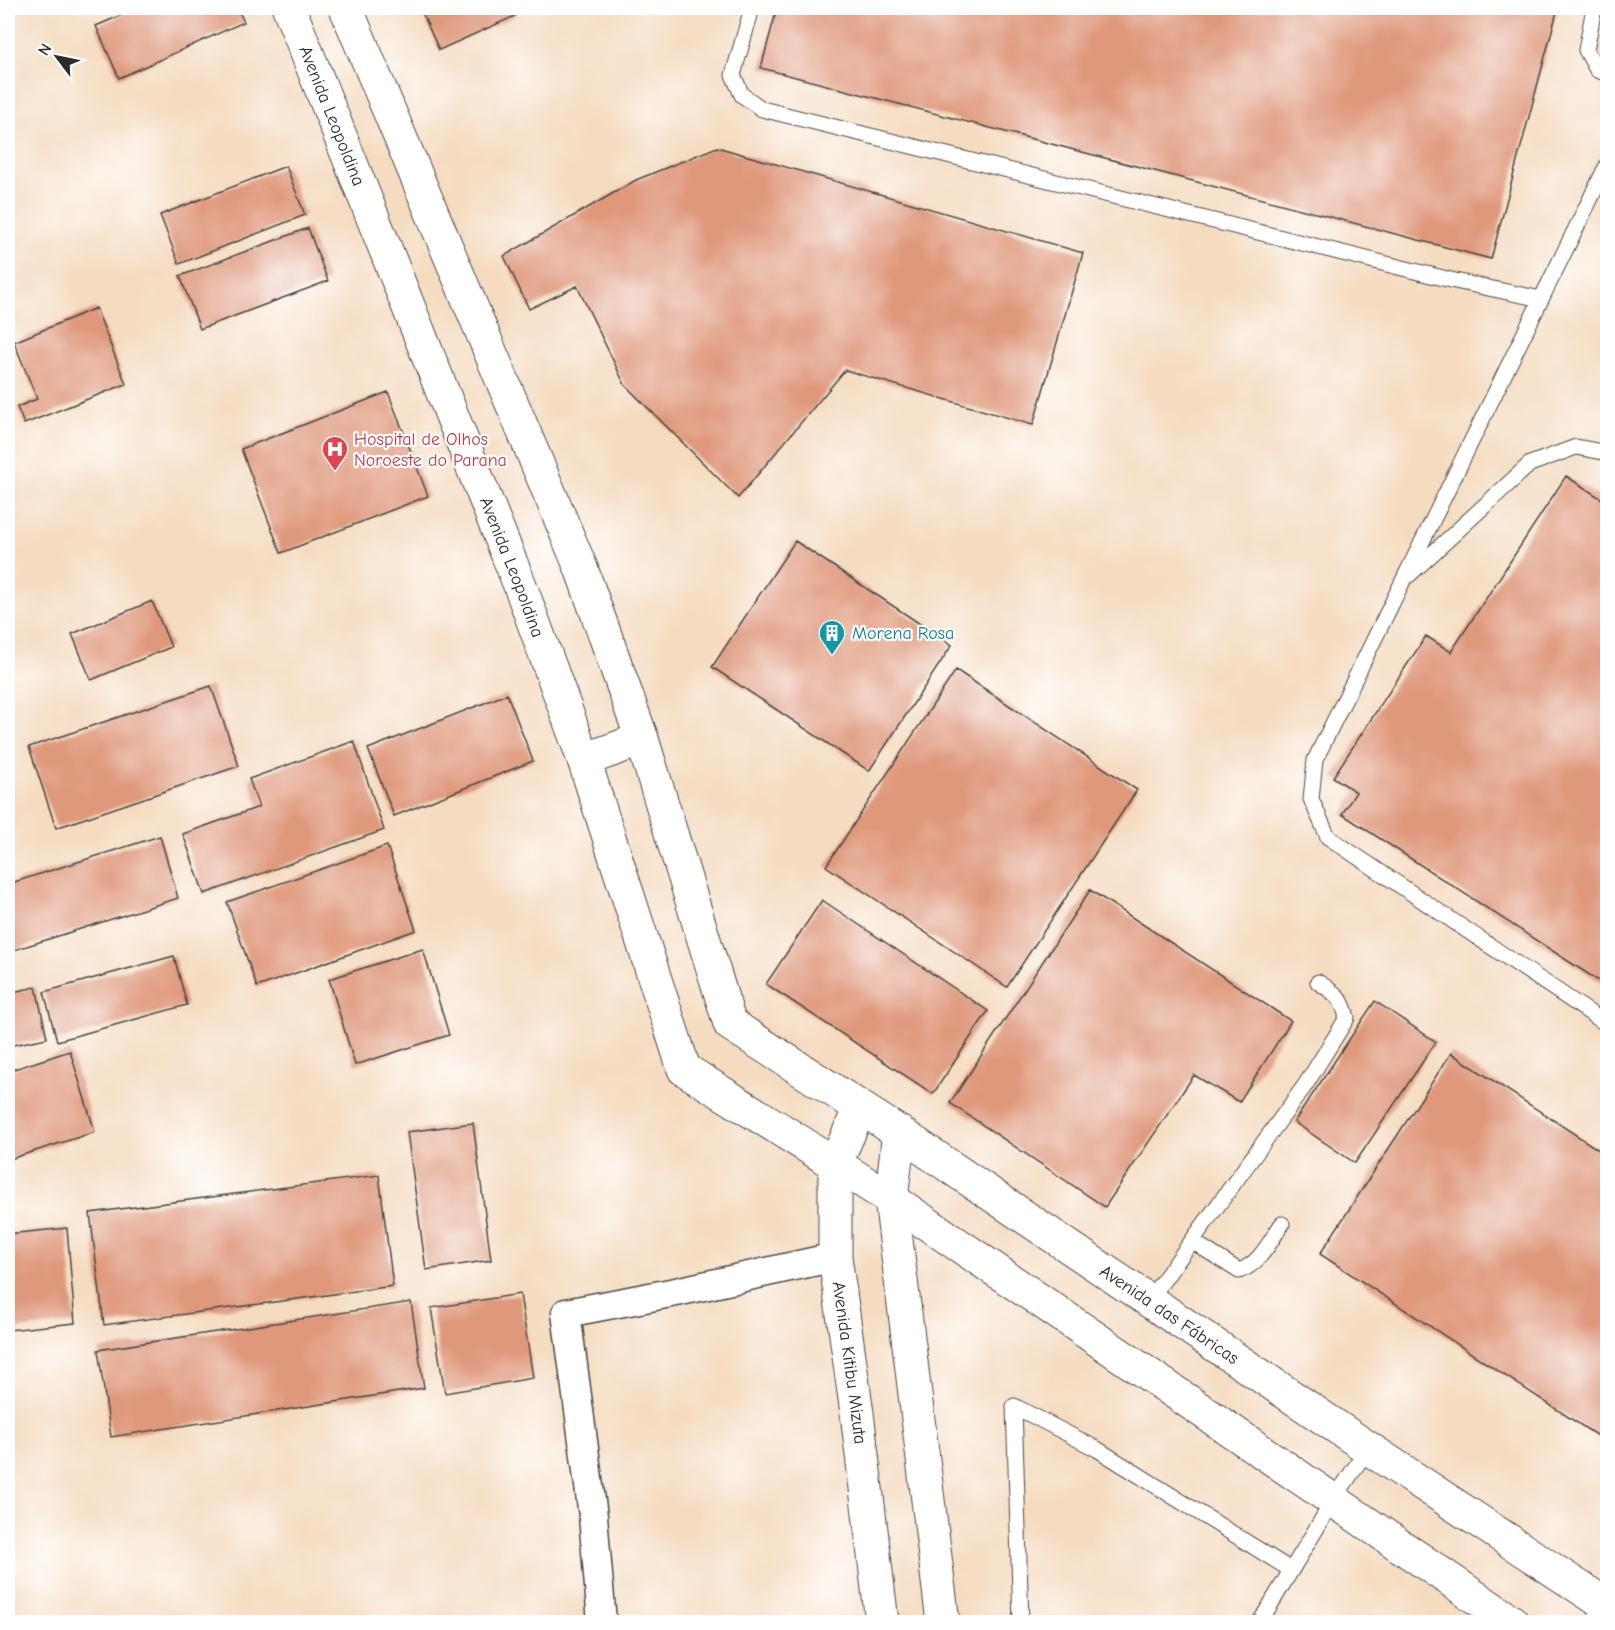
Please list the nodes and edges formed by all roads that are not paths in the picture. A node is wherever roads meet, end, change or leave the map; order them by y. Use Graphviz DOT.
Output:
graph roads {
  1 [pos="288,8"];
  2 [pos="346,8"];
  3 [pos="752,8"];
  4 [pos="1594,8"];
  5 [pos="1608,74"];
  6 [pos="1608,162"];
  7 [pos="1541,299"];
  8 [pos="1608,453"];
  9 [pos="1402,581"];
  10 [pos="642,739"];
  11 [pos="584,760"];
  12 [pos="1318,982"];
  13 [pos="1608,1025"];
  14 [pos="860,1108"];
  15 [pos="898,1132"];
  16 [pos="835,1164"];
  17 [pos="891,1199"];
  18 [pos="1282,1224"];
  19 [pos="1192,1241"];
  20 [pos="835,1257"];
  21 [pos="1149,1300"];
  22 [pos="1368,1448"];
  23 [pos="1333,1501"];
  24 [pos="1291,1570"];
  25 [pos="1608,1606"];
  26 [pos="602,1623"];
  27 [pos="882,1623"];
  28 [pos="943,1623"];
  29 [pos="1022,1623"];
  30 [pos="1260,1623"];
  31 [pos="1512,1623"];
  1 -- 11 [label="street, Avenida Leopoldina"];
  2 -- 10 [label="street"];
  3 -- 7 [label="lane"];
  4 -- 5 [label="lane"];
  6 -- 7 [label="lane"];
  7 -- 9 [label="lane"];
  8 -- 9 [label="lane"];
  9 -- 13 [label="lane"];
  10 -- 11 [label="street"];
  10 -- 14 [label="street, Avenida das Fábricas"];
  11 -- 16 [label="street, Avenida Leopoldina"];
  12 -- 19 [label="lane"];
  14 -- 15 [label="street, Avenida das Fábricas"];
  14 -- 16 [label="street, Avenida Kitibu Mizuta"];
  15 -- 17 [label="street"];
  15 -- 21 [label="street, Avenida das Fábricas"];
  16 -- 17 [label="street"];
  16 -- 20 [label="street, Avenida Kitibu Mizuta"];
  17 -- 23 [label="street"];
  17 -- 28 [label="street"];
  18 -- 19 [label="lane"];
  19 -- 21 [label="lane"];
  20 -- 26 [label="street"];
  20 -- 27 [label="street, Avenida Kitibu Mizuta"];
  21 -- 22 [label="street, Avenida das Fábricas"];
  22 -- 23 [label="lane"];
  22 -- 25 [label="street, Avenida das Fábricas"];
  23 -- 24 [label="lane"];
  23 -- 31 [label="street"];
  24 -- 29 [label="lane"];
  24 -- 30 [label="lane"];
}
